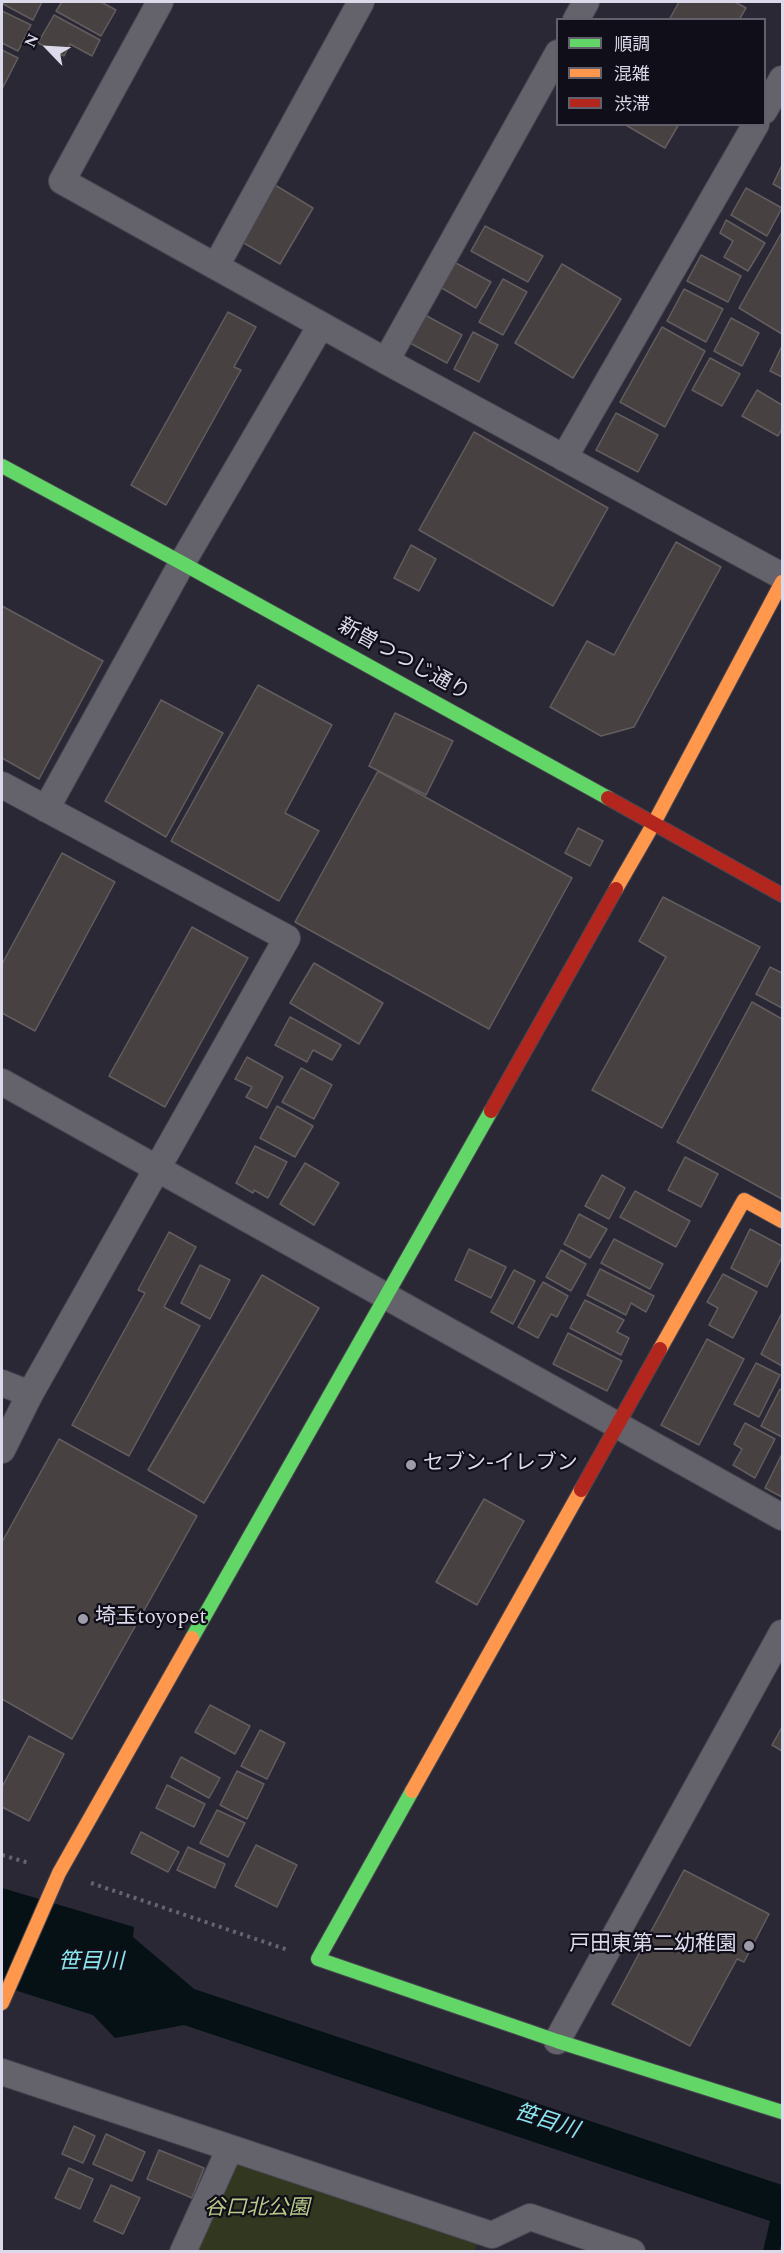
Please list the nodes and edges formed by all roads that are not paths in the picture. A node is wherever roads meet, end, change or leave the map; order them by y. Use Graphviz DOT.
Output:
graph roads {
  1 [pos="160,2"];
  2 [pos="361,2"];
  3 [pos="586,2"];
  4 [pos="577,18"];
  5 [pos="556,57"];
  6 [pos="783,80"];
  7 [pos="766,109"];
  8 [pos="755,126"];
  9 [pos="216,266"];
  10 [pos="321,325"];
  11 [pos="386,362"];
  12 [pos="564,458"];
  13 [pos="2,466"];
  14 [pos="182,563"];
  15 [pos="783,576"];
  16 [pos="783,582"];
  17 [pos="2,785"];
  18 [pos="46,809"];
  19 [pos="654,824"];
  20 [pos="783,895"];
  21 [pos="2,1082"];
  22 [pos="157,1168"];
  23 [pos="783,1221"];
  24 [pos="385,1296"];
  25 [pos="2,1383"];
  26 [pos="30,1394"];
  27 [pos="619,1426"];
  28 [pos="2,1450"];
  29 [pos="783,1517"];
  30 [pos="783,1633"];
  31 [pos="2,2002"];
  32 [pos="557,2041"];
  33 [pos="2,2072"];
  34 [pos="783,2112"];
  35 [pos="230,2148"];
  36 [pos="488,2243"];
  37 [pos="183,2252"];
  38 [pos="632,2252"];
  1 -- 9 [label="street"];
  2 -- 9 [label="street"];
  3 -- 4 [label="street"];
  5 -- 11 [label="street"];
  6 -- 7 [label="street"];
  8 -- 12 [label="street"];
  9 -- 10 [label="street"];
  10 -- 11 [label="street"];
  10 -- 14 [label="street"];
  11 -- 12 [label="street"];
  12 -- 15 [label="street"];
  13 -- 14 [label="street, 新曽つつじ通り"];
  14 -- 18 [label="street"];
  14 -- 19 [label="street, 新曽つつじ通り"];
  16 -- 19 [label="street"];
  17 -- 18 [label="street"];
  18 -- 22 [label="street"];
  19 -- 20 [label="street, 新曽つつじ通り"];
  19 -- 24 [label="street"];
  21 -- 22 [label="street"];
  22 -- 24 [label="street"];
  22 -- 26 [label="street"];
  23 -- 27 [label="street"];
  24 -- 27 [label="street"];
  24 -- 31 [label="street"];
  25 -- 26 [label="street"];
  26 -- 28 [label="street"];
  27 -- 29 [label="street"];
  27 -- 32 [label="street"];
  30 -- 32 [label="street"];
  32 -- 34 [label="street"];
  33 -- 35 [label="street"];
  35 -- 36 [label="street"];
  35 -- 37 [label="street"];
  36 -- 38 [label="street"];
}
